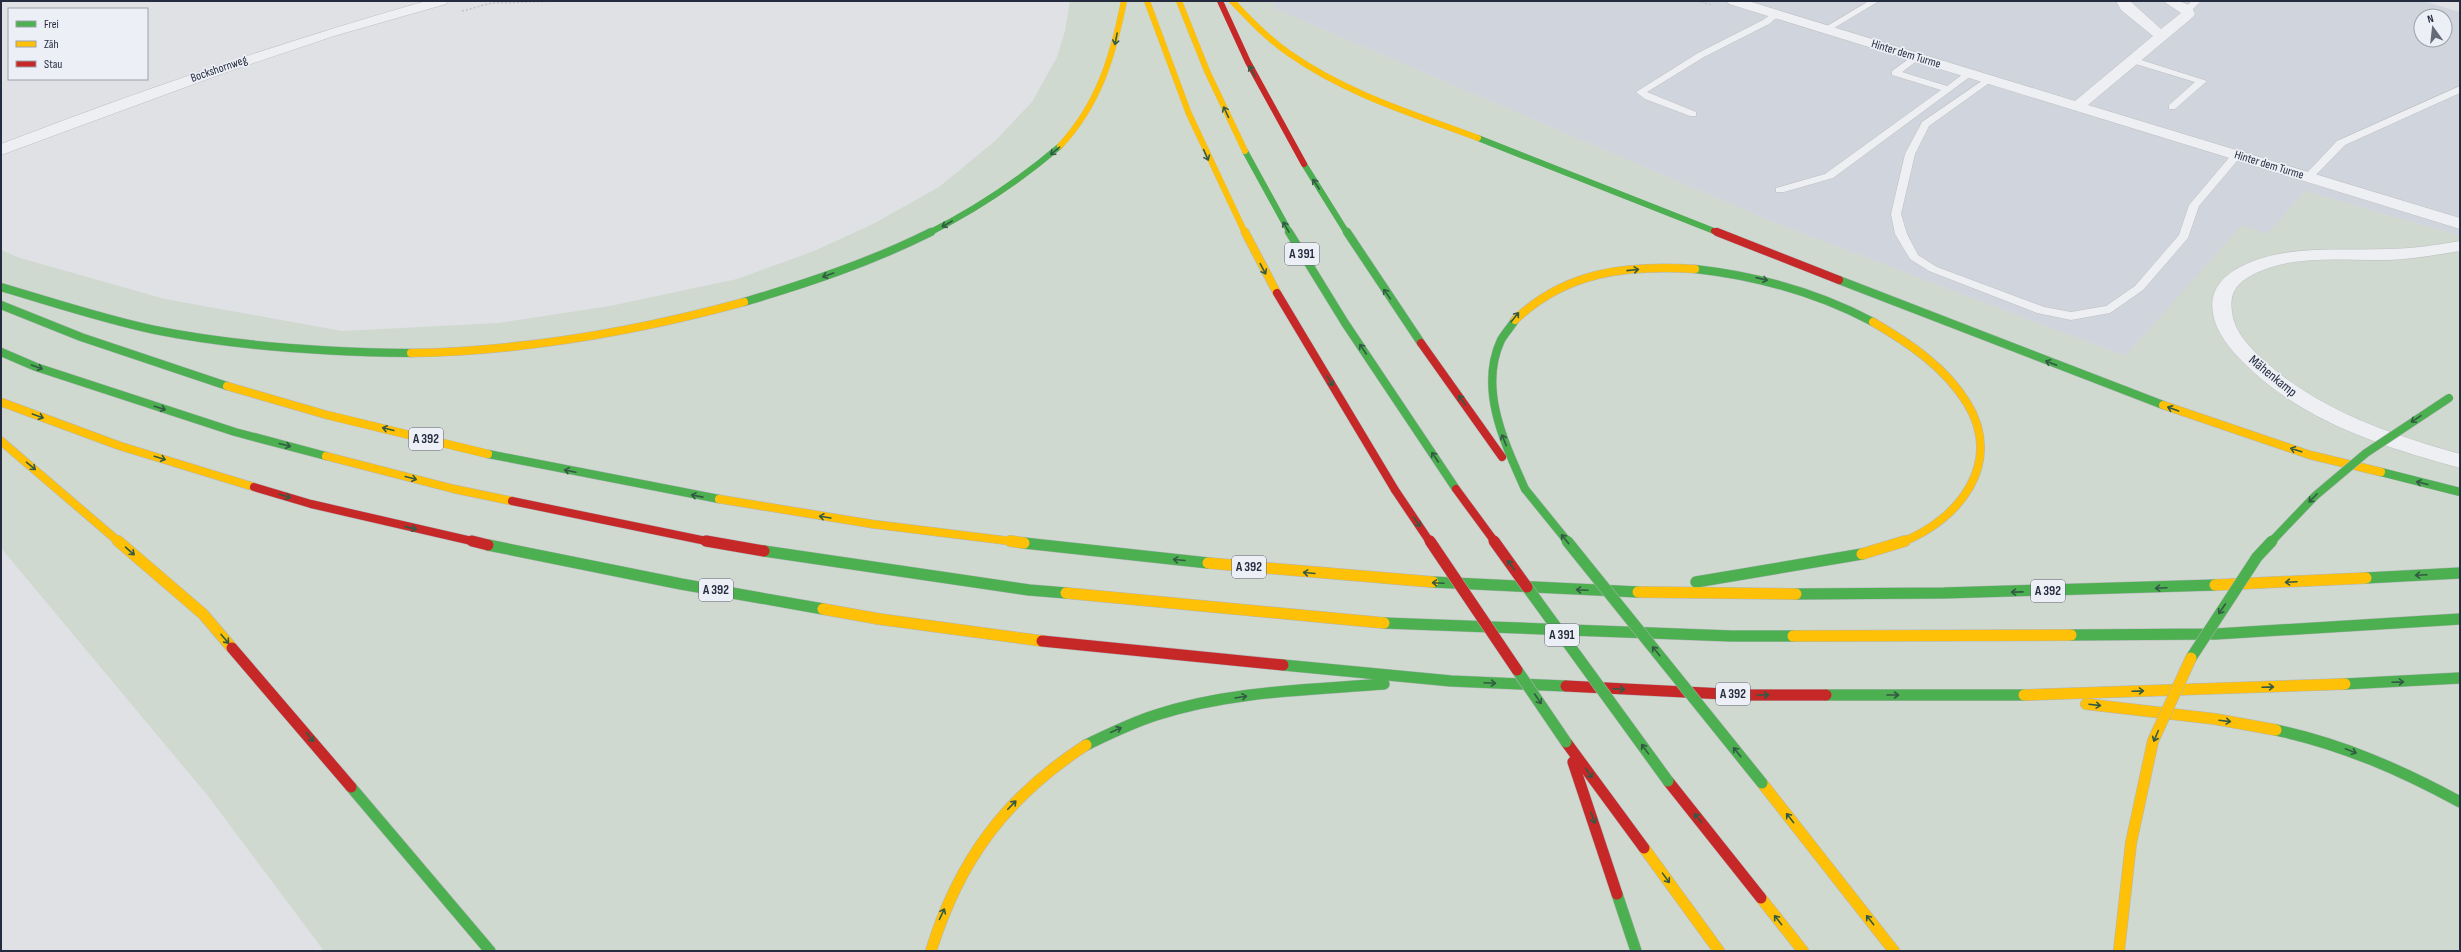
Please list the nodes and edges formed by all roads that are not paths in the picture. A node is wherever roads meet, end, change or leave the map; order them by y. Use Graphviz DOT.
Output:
graph roads {
  1 [pos="441,1"];
  2 [pos="1124,1"];
  3 [pos="1147,1"];
  4 [pos="1179,1"];
  5 [pos="1220,1"];
  6 [pos="1232,1"];
  7 [pos="1734,1"];
  8 [pos="1875,1"];
  9 [pos="2123,1"];
  10 [pos="2170,1"];
  11 [pos="2197,1"];
  12 [pos="2186,10"];
  13 [pos="1777,14"];
  14 [pos="1826,29"];
  15 [pos="2161,36"];
  16 [pos="1917,57"];
  17 [pos="2132,60"];
  18 [pos="1970,73"];
  19 [pos="1989,79"];
  20 [pos="1948,89"];
  21 [pos="2460,89"];
  22 [pos="2078,106"];
  23 [pos="2172,107"];
  24 [pos="1693,114"];
  25 [pos="1,150"];
  26 [pos="2237,155"];
  27 [pos="2308,177"];
  28 [pos="1780,190"];
  29 [pos="2460,224"];
  30 [pos="2460,246"];
  31 [pos="1,287"];
  32 [pos="1,305"];
  33 [pos="1,352"];
  34 [pos="2460,392"];
  35 [pos="1,402"];
  36 [pos="1,442"];
  37 [pos="2460,461"];
  38 [pos="1525,489"];
  39 [pos="2460,492"];
  40 [pos="2460,573"];
  41 [pos="1635,592"];
  42 [pos="2460,619"];
  43 [pos="2460,678"];
  44 [pos="1451,681"];
  45 [pos="2015,695"];
  46 [pos="1566,742"];
  47 [pos="2460,802"];
  48 [pos="490,951"];
  49 [pos="931,951"];
  50 [pos="1636,951"];
  51 [pos="1719,951"];
  52 [pos="1802,951"];
  53 [pos="1894,951"];
  54 [pos="2119,951"];
  1 -- 25 [label="street, Bockshornweg"];
  2 -- 31 [label="highway, one-way"];
  3 -- 46 [label="highway, one-way, bridge"];
  52 -- 4 [label="highway, A 391, one-way, bridge"];
  38 -- 5 [label="highway, one-way"];
  39 -- 6 [label="highway, one-way"];
  7 -- 13 [label="street, Hinter dem Turme"];
  8 -- 14 [label="lane"];
  9 -- 15 [label="street"];
  10 -- 12 [label="street"];
  11 -- 12 [label="lane"];
  12 -- 15 [label="street"];
  13 -- 14 [label="street, Hinter dem Turme"];
  13 -- 24 [label="lane"];
  14 -- 16 [label="street, Hinter dem Turme"];
  15 -- 17 [label="street"];
  16 -- 18 [label="street, Hinter dem Turme"];
  16 -- 20 [label="lane"];
  17 -- 22 [label="street"];
  17 -- 23 [label="lane"];
  18 -- 19 [label="street, Hinter dem Turme"];
  18 -- 20 [label="lane"];
  19 -- 22 [label="street, Hinter dem Turme"];
  19 -- 26 [label="lane"];
  20 -- 28 [label="lane"];
  21 -- 27 [label="lane"];
  22 -- 26 [label="street, Hinter dem Turme"];
  26 -- 27 [label="street, Hinter dem Turme"];
  27 -- 29 [label="street, Hinter dem Turme"];
  30 -- 37 [label="street, Mähenkamp"];
  41 -- 32 [label="highway, A 392, one-way"];
  33 -- 42 [label="highway, one-way"];
  34 -- 54 [label="highway, one-way, bridge"];
  35 -- 44 [label="highway, A 392, one-way"];
  36 -- 48 [label="highway, one-way"];
  38 -- 41 [label="highway, one-way"];
  53 -- 38 [label="highway, one-way, bridge"];
  40 -- 41 [label="highway, A 392, one-way"];
  45 -- 43 [label="highway, A 392, one-way"];
  44 -- 45 [label="highway, A 392, one-way"];
  49 -- 44 [label="highway, one-way"];
  45 -- 47 [label="highway, one-way"];
  46 -- 50 [label="highway, one-way"];
  46 -- 51 [label="highway, one-way"];
}
